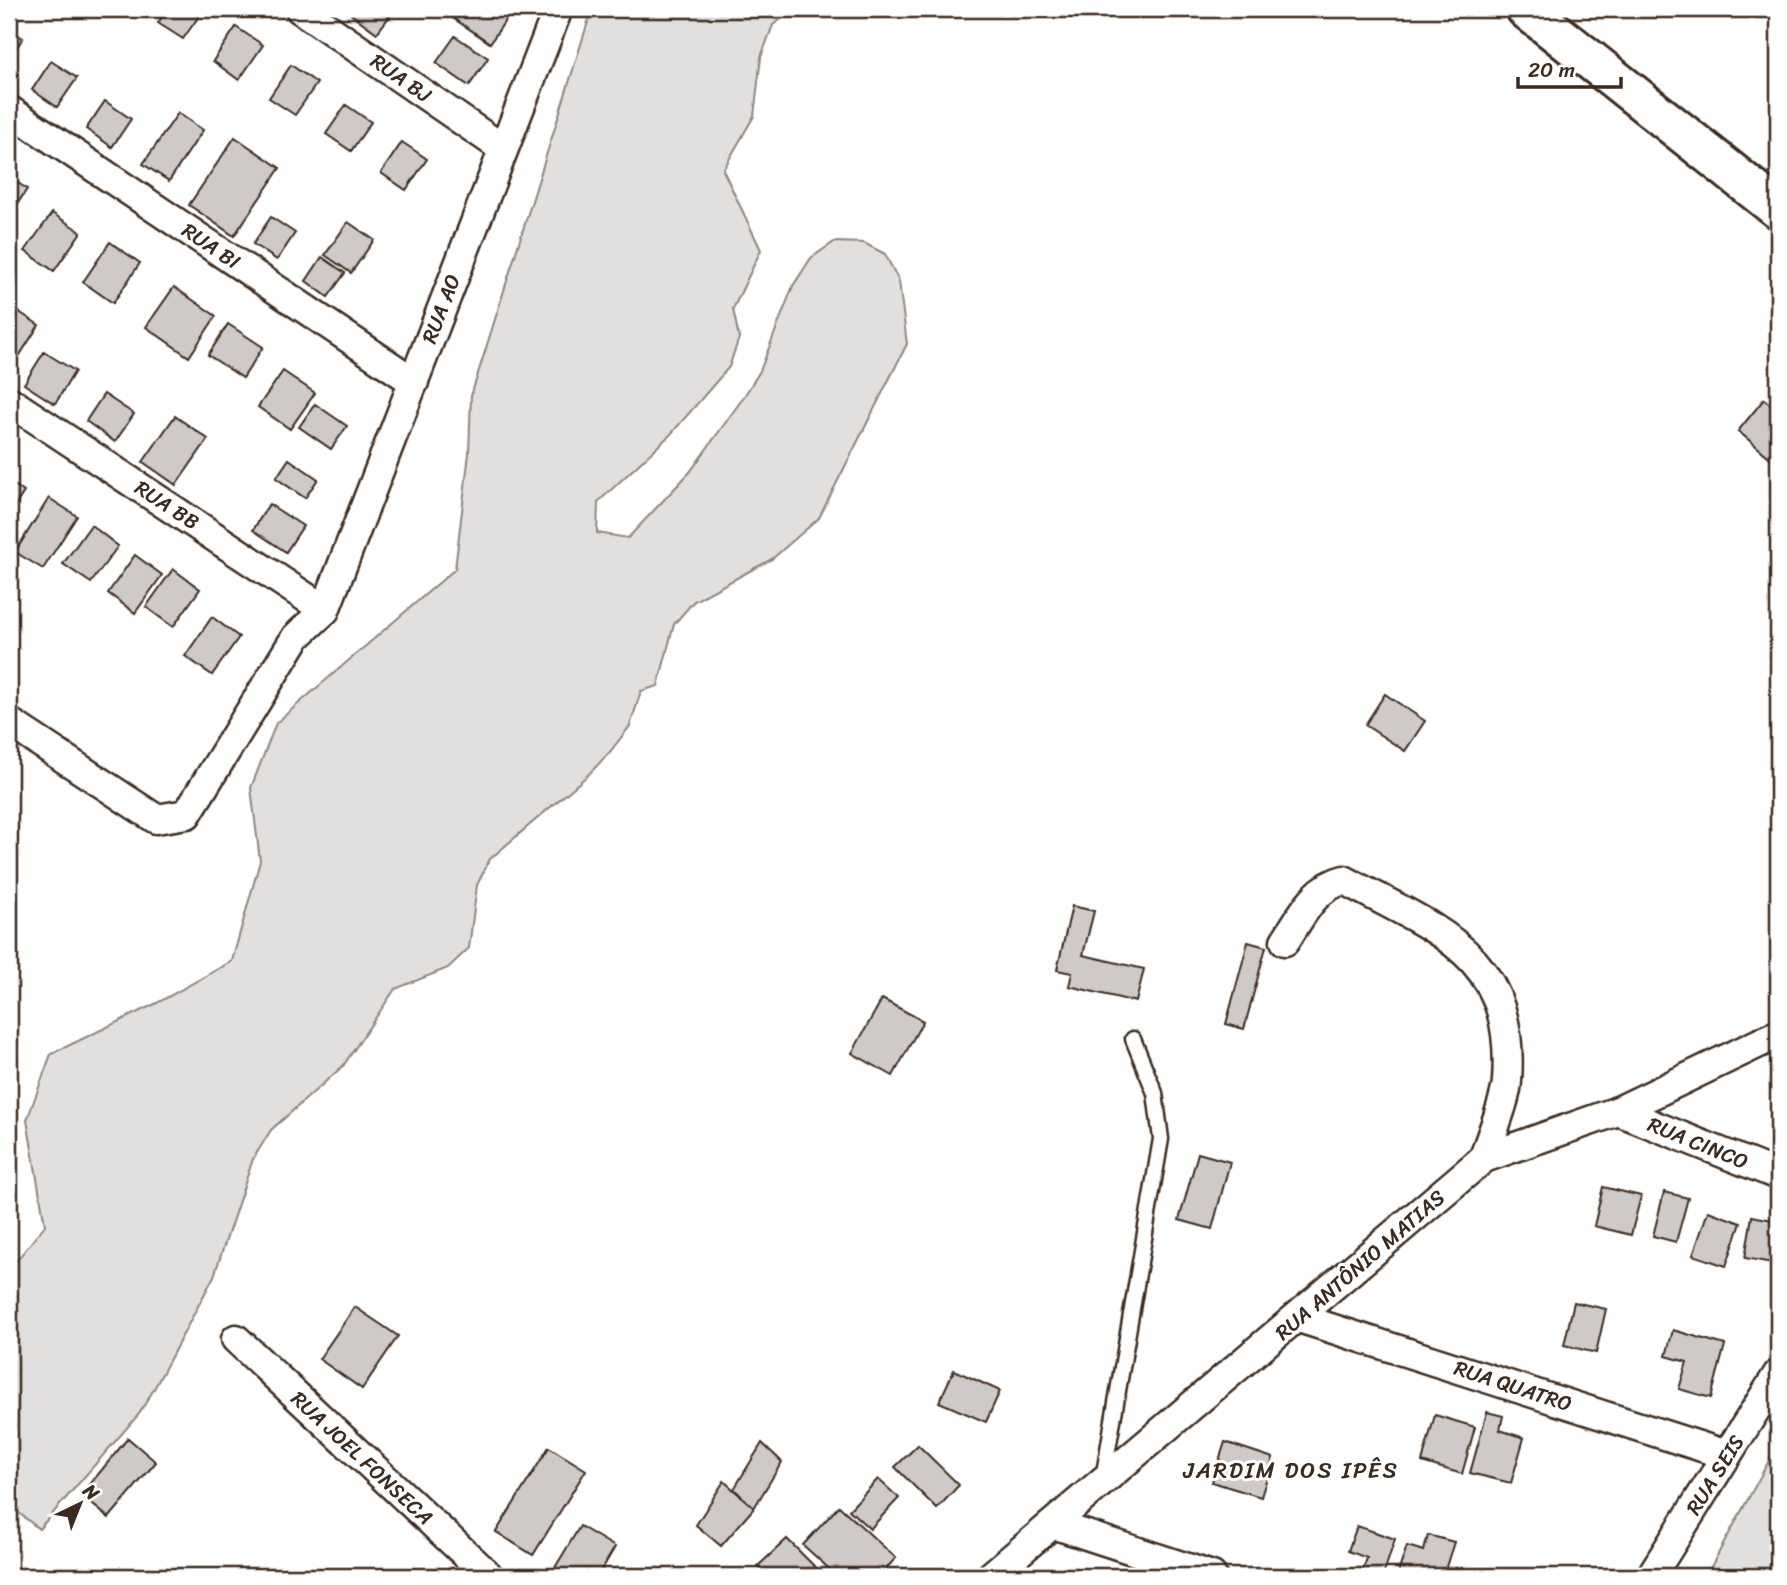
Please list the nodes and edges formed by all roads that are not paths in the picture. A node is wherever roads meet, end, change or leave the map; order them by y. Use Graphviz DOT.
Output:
graph roads {
  1 [pos="300,9"];
  2 [pos="558,9"];
  3 [pos="1526,9"];
  4 [pos="9,110"];
  5 [pos="502,148"];
  6 [pos="1778,209"];
  7 [pos="414,382"];
  8 [pos="9,401"];
  9 [pos="325,610"];
  10 [pos="9,722"];
  11 [pos="1285,941"];
  12 [pos="1778,1034"];
  13 [pos="1133,1039"];
  14 [pos="1618,1111"];
  15 [pos="1484,1158"];
  16 [pos="1778,1175"];
  17 [pos="1299,1318"];
  18 [pos="236,1339"];
  19 [pos="1778,1374"];
  20 [pos="1727,1455"];
  21 [pos="1103,1480"];
  22 [pos="1053,1524"];
  23 [pos="489,1576"];
  24 [pos="990,1576"];
  25 [pos="1212,1576"];
  26 [pos="1651,1576"];
  1 -- 5 [label="street, RUA BJ"];
  2 -- 5 [label="street, RUA AO"];
  3 -- 6 [label="street"];
  4 -- 7 [label="street, RUA BI"];
  5 -- 7 [label="street, RUA AO"];
  7 -- 9 [label="street, RUA AO"];
  8 -- 9 [label="street, RUA BB"];
  9 -- 10 [label="street"];
  11 -- 15 [label="street"];
  12 -- 14 [label="street, RUA ANTÔNIO MATIAS"];
  13 -- 21 [label="lane"];
  14 -- 15 [label="street, RUA ANTÔNIO MATIAS"];
  14 -- 16 [label="street, RUA CINCO"];
  15 -- 17 [label="street, RUA ANTÔNIO MATIAS"];
  17 -- 20 [label="street, RUA QUATRO"];
  17 -- 21 [label="street, RUA ANTÔNIO MATIAS"];
  18 -- 23 [label="street, RUA JOEL FONSECA"];
  19 -- 20 [label="street, RUA SEIS"];
  20 -- 26 [label="street, RUA SEIS"];
  21 -- 22 [label="street, RUA ANTÔNIO MATIAS"];
  22 -- 24 [label="street, RUA ANTÔNIO MATIAS"];
  22 -- 25 [label="street"];
}
